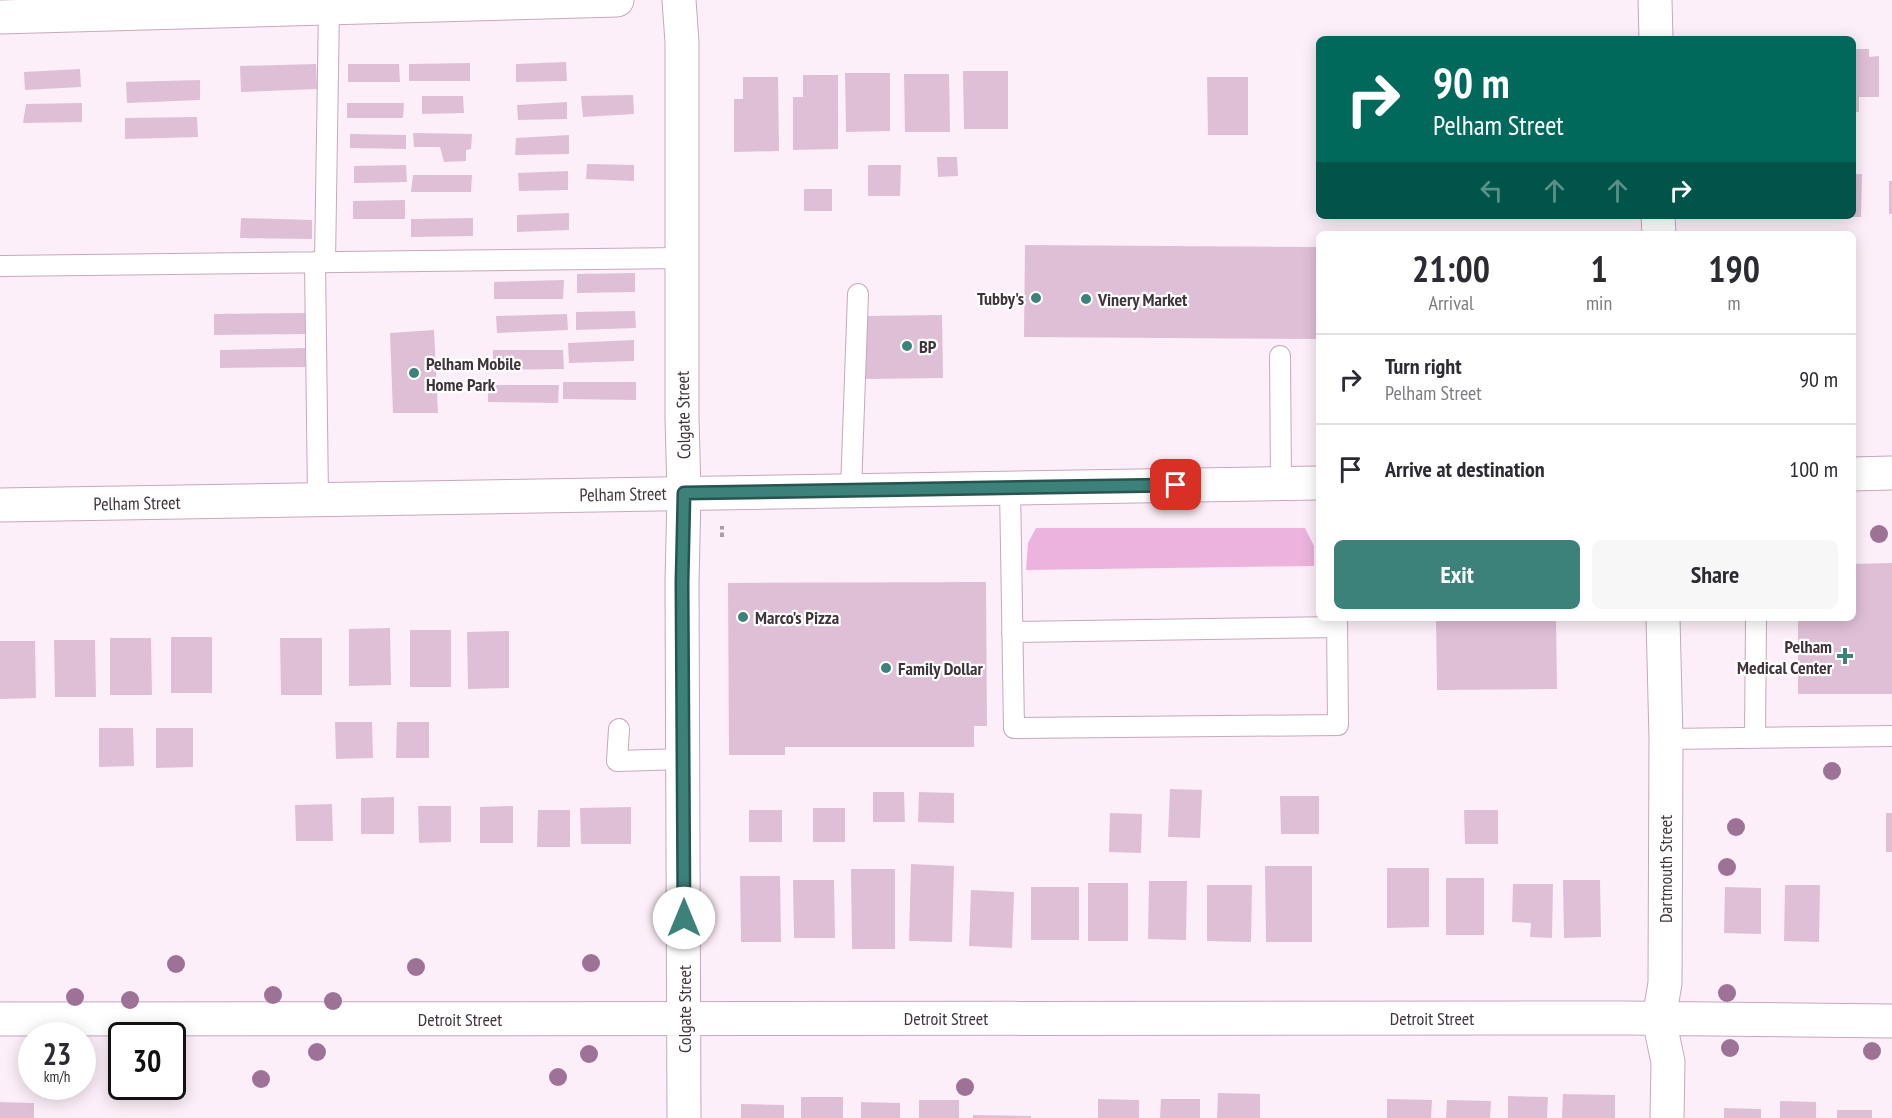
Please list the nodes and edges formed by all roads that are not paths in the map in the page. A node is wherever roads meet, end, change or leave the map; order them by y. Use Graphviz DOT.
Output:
graph roads {
  1 [pos="617,0"];
  2 [pos="679,0"];
  3 [pos="1655,0"];
  4 [pos="329,8"];
  5 [pos="0,18"];
  6 [pos="1656,36"];
  7 [pos="682,258"];
  8 [pos="320,262"];
  9 [pos="0,266"];
  10 [pos="858,294"];
  11 [pos="1280,356"];
  12 [pos="1892,473"];
  13 [pos="1856,474"];
  14 [pos="1316,483"];
  15 [pos="1281,484"];
  16 [pos="1010,488"];
  17 [pos="851,490"];
  18 [pos="684,493"];
  19 [pos="318,499"];
  20 [pos="0,505"];
  21 [pos="1663,621"];
  22 [pos="1756,621"];
  23 [pos="1337,622"];
  24 [pos="1012,632"];
  25 [pos="619,729"];
  26 [pos="1892,736"];
  27 [pos="1755,737"];
  28 [pos="1666,739"];
  29 [pos="683,759"];
  30 [pos="684,1017"];
  31 [pos="0,1019"];
  32 [pos="1659,1019"];
  33 [pos="1892,1021"];
  34 [pos="684,1118"];
  35 [pos="1667,1118"];
  1 -- 4 [label="street"];
  2 -- 7 [label="street, Colgate Street"];
  3 -- 6 [label="street"];
  4 -- 5 [label="street"];
  4 -- 8 [label="lane"];
  7 -- 8 [label="lane"];
  7 -- 18 [label="street, Colgate Street"];
  8 -- 9 [label="lane"];
  8 -- 19 [label="lane"];
  10 -- 17 [label="lane"];
  11 -- 15 [label="lane"];
  12 -- 13 [label="street"];
  14 -- 15 [label="street, Pelham Street"];
  15 -- 16 [label="street, Pelham Street"];
  16 -- 17 [label="street, Pelham Street"];
  16 -- 24 [label="lane"];
  17 -- 18 [label="street, Pelham Street"];
  18 -- 19 [label="street, Pelham Street"];
  18 -- 29 [label="street, Colgate Street"];
  19 -- 20 [label="street, Pelham Street"];
  21 -- 28 [label="street, Dartmouth Street"];
  22 -- 27 [label="lane"];
  23 -- 24 [label="lane"];
  23 -- 24 [label="lane"];
  25 -- 29 [label="lane"];
  26 -- 27 [label="lane"];
  27 -- 28 [label="lane"];
  28 -- 32 [label="street, Dartmouth Street"];
  29 -- 30 [label="street, Colgate Street"];
  30 -- 31 [label="street, Detroit Street"];
  30 -- 32 [label="street, Detroit Street"];
  30 -- 34 [label="street, Colgate Street"];
  32 -- 33 [label="street, Detroit Street"];
  32 -- 35 [label="street, Dartmouth Street"];
}
